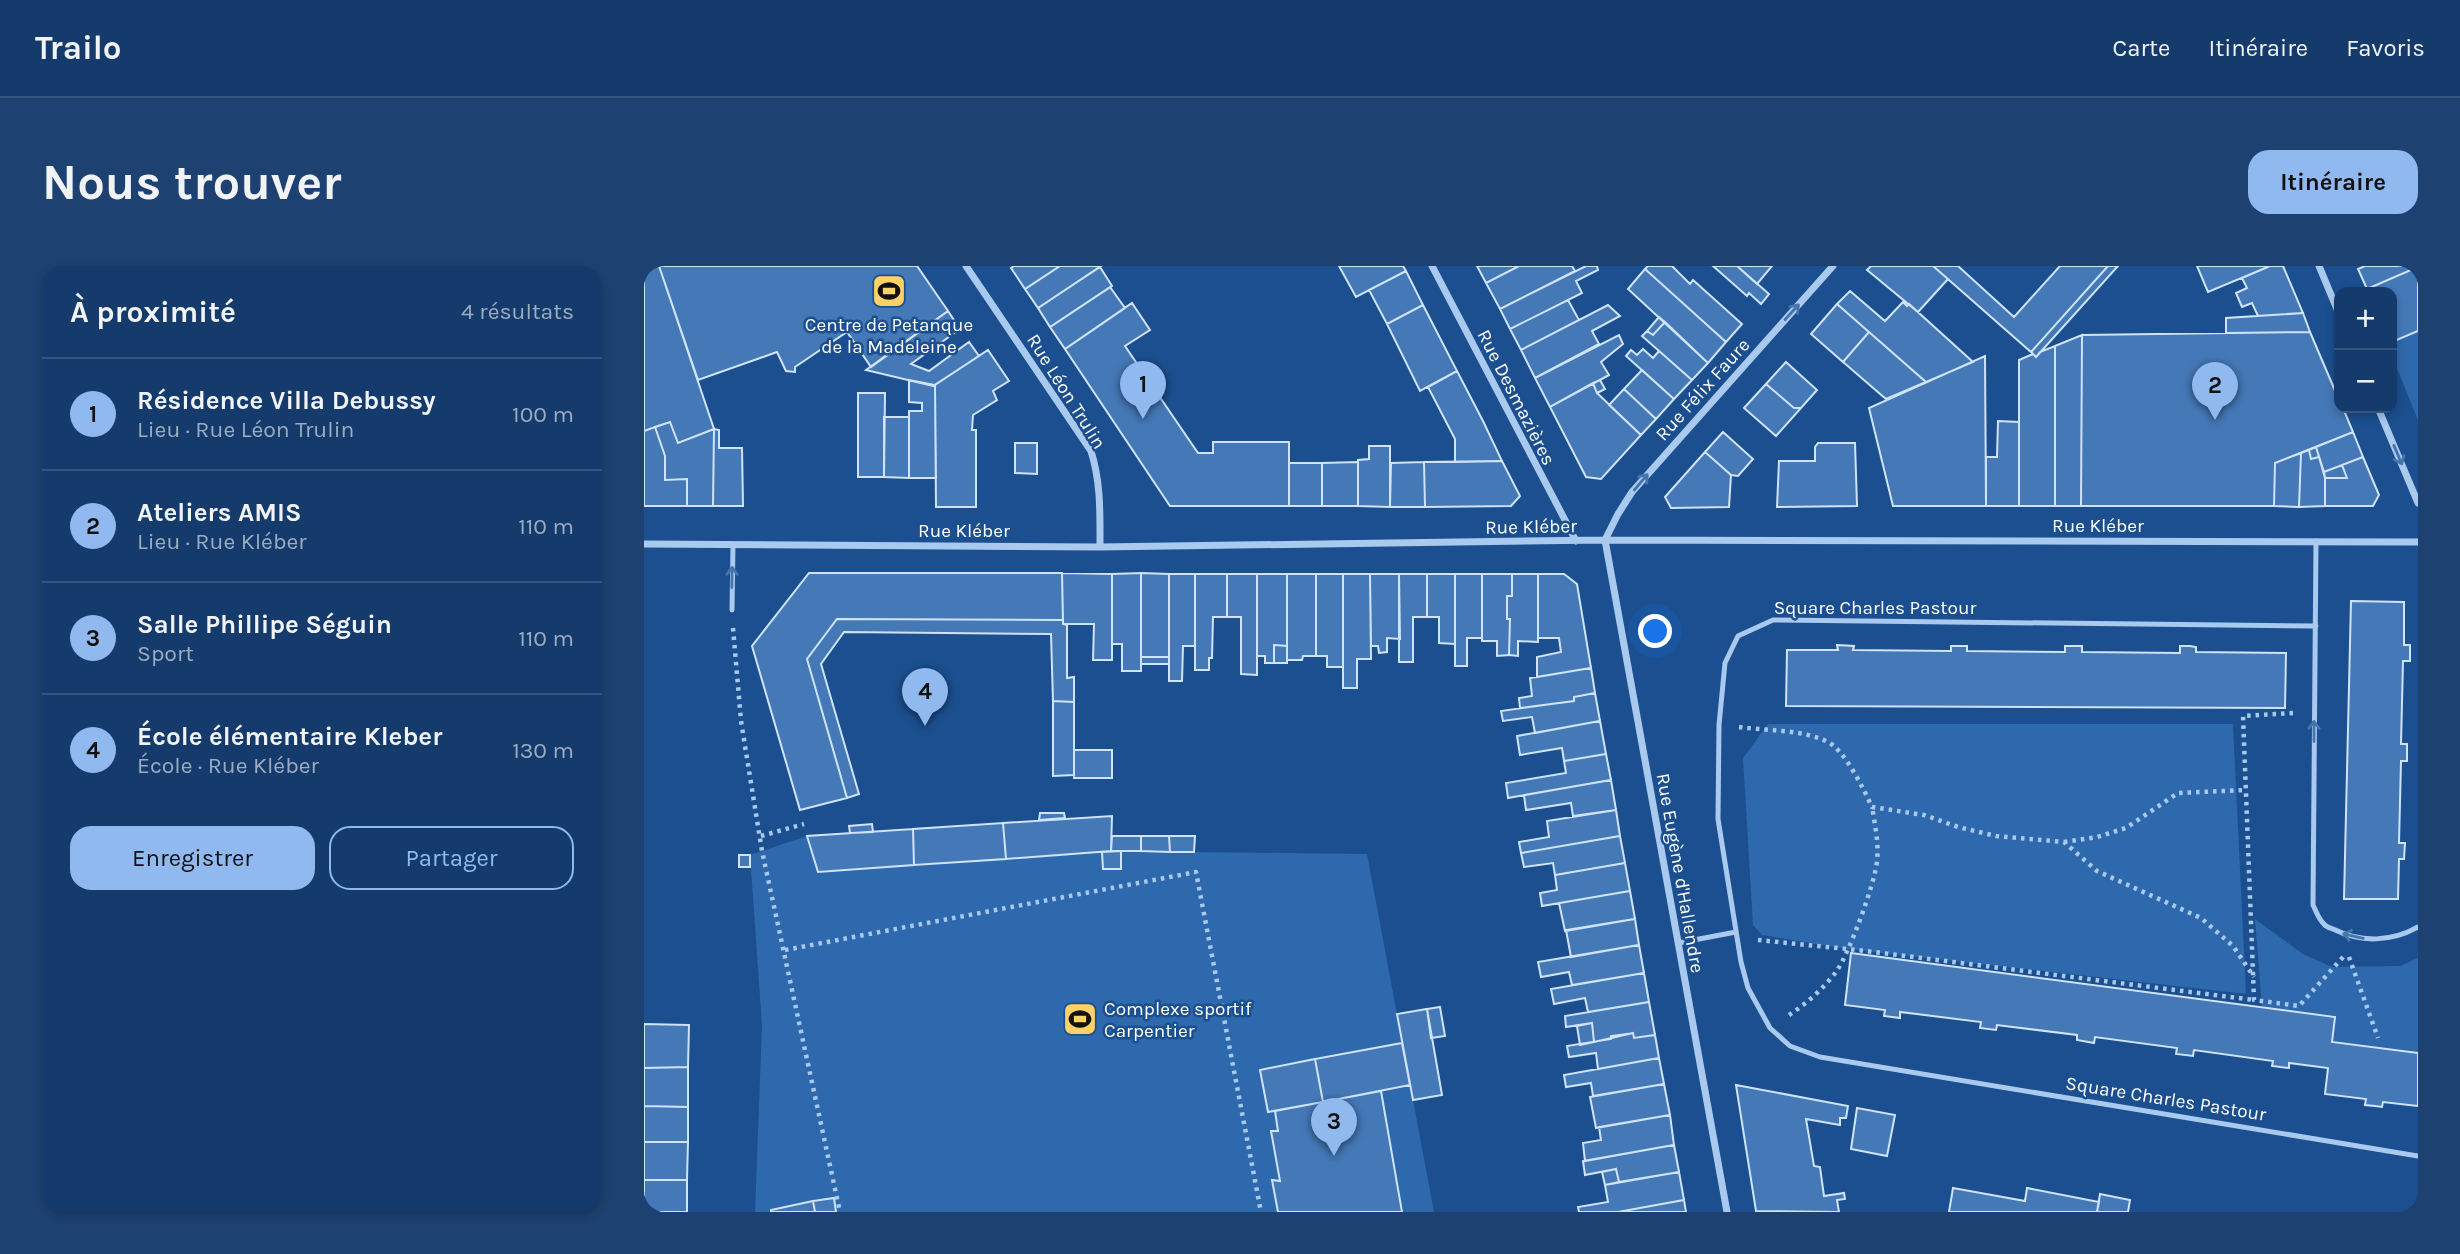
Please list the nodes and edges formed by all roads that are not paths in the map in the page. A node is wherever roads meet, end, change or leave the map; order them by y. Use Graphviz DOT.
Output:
graph roads {
  1 [pos="966,266"];
  2 [pos="1432,266"];
  3 [pos="1833,266"];
  4 [pos="2319,266"];
  5 [pos="2334,302"];
  6 [pos="2380,413"];
  7 [pos="2418,503"];
  8 [pos="1605,540"];
  9 [pos="1576,541"];
  10 [pos="2316,541"];
  11 [pos="2418,542"];
  12 [pos="644,544"];
  13 [pos="733,545"];
  14 [pos="1100,547"];
  15 [pos="732,610"];
  16 [pos="2316,626"];
  17 [pos="2418,926"];
  18 [pos="1736,932"];
  19 [pos="1678,943"];
  20 [pos="2418,1156"];
  21 [pos="1727,1212"];
  1 -- 14 [label="street, Rue Léon Trulin"];
  2 -- 9 [label="street, Rue Desmazières"];
  8 -- 3 [label="street, Rue Félix Faure, one-way"];
  4 -- 5 [label="street"];
  6 -- 7 [label="street, one-way"];
  8 -- 9 [label="street, Rue Kléber"];
  8 -- 10 [label="street, Rue Kléber"];
  8 -- 19 [label="street, Rue Eugène d'Hallendre"];
  9 -- 14 [label="street, Rue Kléber"];
  10 -- 11 [label="street, Rue Kléber"];
  10 -- 16 [label="lane"];
  12 -- 13 [label="street, Rue Kléber"];
  13 -- 14 [label="street, Rue Kléber"];
  15 -- 13 [label="lane, one-way"];
  17 -- 16 [label="lane, one-way"];
  16 -- 18 [label="lane, Square Charles Pastour"];
  18 -- 19 [label="lane"];
  18 -- 20 [label="lane, Square Charles Pastour"];
  19 -- 21 [label="street, Rue Eugène d'Hallendre"];
}
